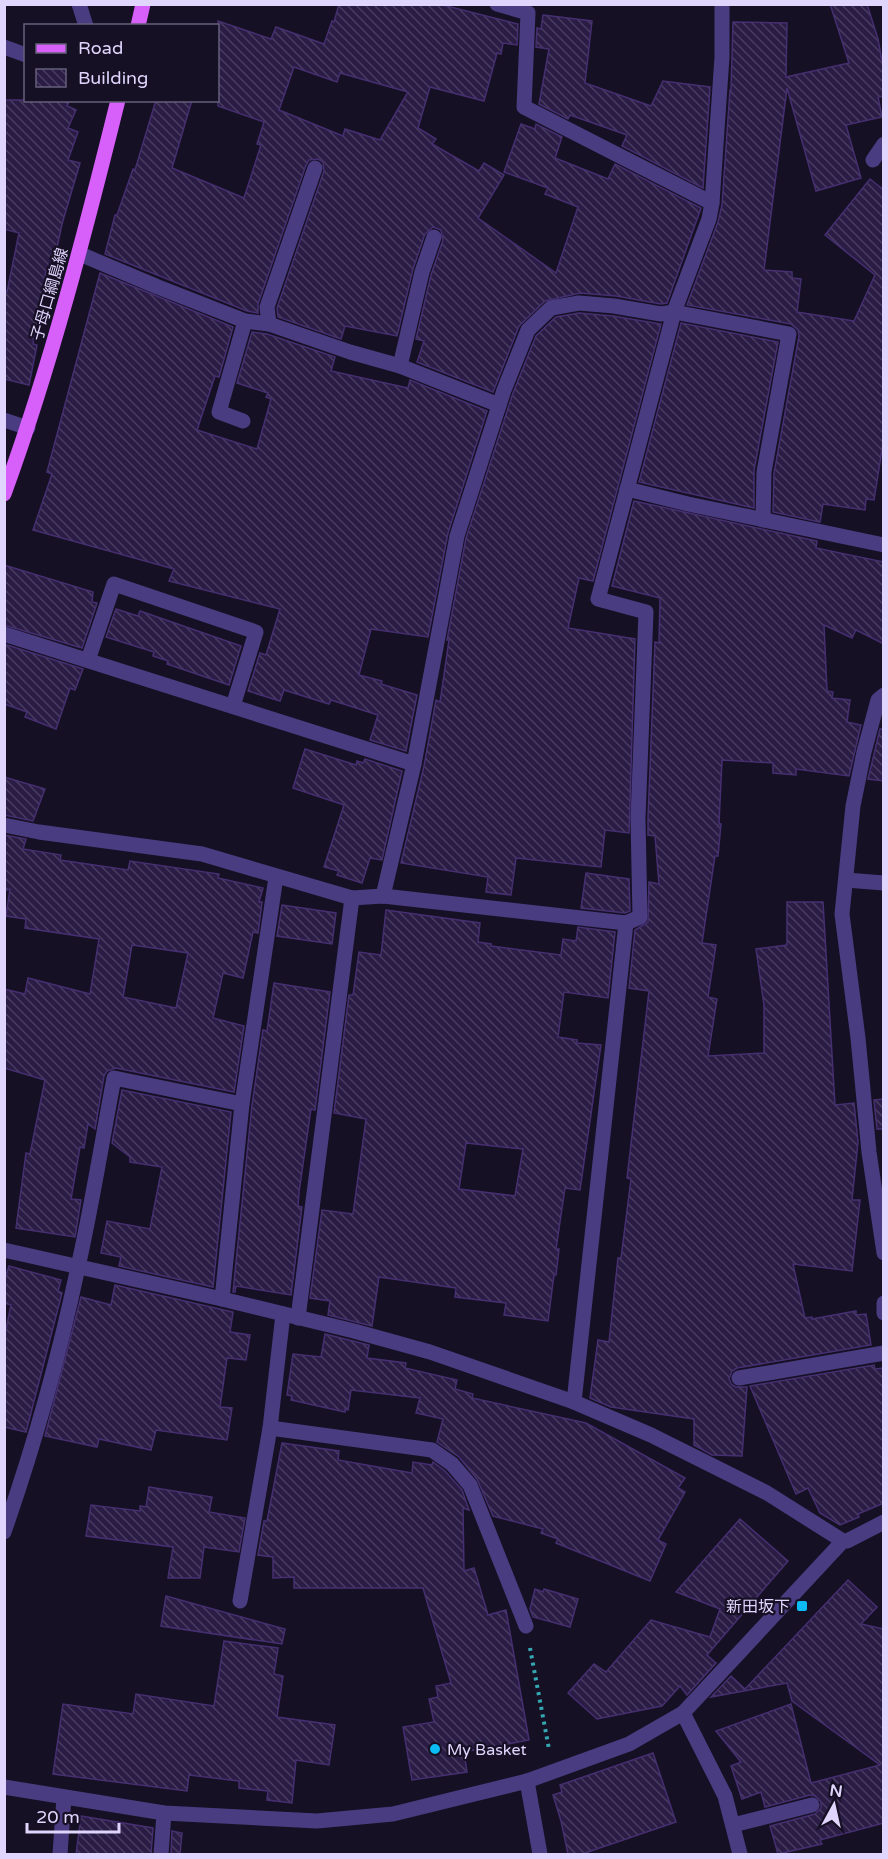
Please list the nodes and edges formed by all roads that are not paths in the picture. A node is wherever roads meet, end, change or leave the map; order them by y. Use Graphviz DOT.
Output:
graph roads {
  1 [pos="79,4"];
  2 [pos="143,4"];
  3 [pos="497,4"];
  4 [pos="722,4"];
  5 [pos="85,24"];
  6 [pos="138,24"];
  7 [pos="4,47"];
  8 [pos="24,54"];
  9 [pos="118,102"];
  10 [pos="884,144"];
  11 [pos="873,160"];
  12 [pos="315,168"];
  13 [pos="712,203"];
  14 [pos="434,237"];
  15 [pos="80,254"];
  16 [pos="674,312"];
  17 [pos="245,321"];
  18 [pos="269,324"];
  19 [pos="400,366"];
  20 [pos="499,405"];
  21 [pos="4,420"];
  22 [pos="243,421"];
  23 [pos="28,428"];
  24 [pos="627,489"];
  25 [pos="4,494"];
  26 [pos="763,520"];
  27 [pos="884,545"];
  28 [pos="4,634"];
  29 [pos="88,660"];
  30 [pos="882,699"];
  31 [pos="233,706"];
  32 [pos="414,764"];
  33 [pos="4,825"];
  34 [pos="276,877"];
  35 [pos="846,880"];
  36 [pos="884,883"];
  37 [pos="383,896"];
  38 [pos="352,898"];
  39 [pos="626,923"];
  40 [pos="242,1104"];
  41 [pos="876,1151"];
  42 [pos="4,1250"];
  43 [pos="884,1253"];
  44 [pos="78,1268"];
  45 [pos="222,1299"];
  46 [pos="884,1303"];
  47 [pos="884,1313"];
  48 [pos="290,1316"];
  49 [pos="884,1353"];
  50 [pos="739,1378"];
  51 [pos="574,1401"];
  52 [pos="270,1428"];
  53 [pos="884,1522"];
  54 [pos="4,1532"];
  55 [pos="843,1541"];
  56 [pos="240,1601"];
  57 [pos="526,1626"];
  58 [pos="683,1713"];
  59 [pos="527,1781"];
  60 [pos="4,1787"];
  61 [pos="64,1797"];
  62 [pos="812,1805"];
  63 [pos="164,1813"];
  64 [pos="733,1825"];
  65 [pos="60,1854"];
  66 [pos="161,1854"];
  67 [pos="540,1854"];
  68 [pos="740,1854"];
  1 -- 5 [label="street"];
  2 -- 6 [label="main road"];
  3 -- 13 [label="street"];
  4 -- 13 [label="street"];
  7 -- 8 [label="street"];
  9 -- 15 [label="main road, 子母口綱島線"];
  10 -- 11 [label="street"];
  12 -- 18 [label="street"];
  13 -- 16 [label="street"];
  14 -- 19 [label="street"];
  15 -- 17 [label="street"];
  15 -- 23 [label="main road, 子母口綱島線"];
  16 -- 20 [label="street"];
  16 -- 24 [label="street"];
  16 -- 26 [label="street"];
  17 -- 18 [label="street"];
  17 -- 22 [label="street"];
  18 -- 19 [label="street"];
  19 -- 20 [label="street"];
  20 -- 32 [label="street"];
  21 -- 23 [label="street"];
  23 -- 25 [label="main road, 子母口綱島線"];
  24 -- 26 [label="street"];
  24 -- 39 [label="street"];
  26 -- 27 [label="street"];
  28 -- 29 [label="street"];
  29 -- 31 [label="street"];
  29 -- 31 [label="street"];
  30 -- 35 [label="street"];
  31 -- 32 [label="street"];
  32 -- 37 [label="street"];
  33 -- 34 [label="street"];
  34 -- 38 [label="street"];
  34 -- 40 [label="street"];
  35 -- 36 [label="street"];
  35 -- 41 [label="street"];
  37 -- 38 [label="street"];
  37 -- 39 [label="street"];
  38 -- 48 [label="street"];
  39 -- 51 [label="street"];
  40 -- 44 [label="street"];
  40 -- 45 [label="street"];
  41 -- 43 [label="street"];
  42 -- 44 [label="street"];
  44 -- 45 [label="street"];
  44 -- 54 [label="street"];
  45 -- 48 [label="street"];
  46 -- 47 [label="street"];
  48 -- 51 [label="street"];
  48 -- 52 [label="street"];
  49 -- 50 [label="street"];
  51 -- 55 [label="street"];
  52 -- 56 [label="street"];
  52 -- 57 [label="street"];
  53 -- 55 [label="street"];
  55 -- 58 [label="street"];
  58 -- 59 [label="street"];
  58 -- 64 [label="street"];
  59 -- 63 [label="street"];
  59 -- 67 [label="street"];
  60 -- 61 [label="street"];
  61 -- 63 [label="street"];
  61 -- 65 [label="street"];
  62 -- 64 [label="street"];
  63 -- 66 [label="street"];
  64 -- 68 [label="street"];
}
